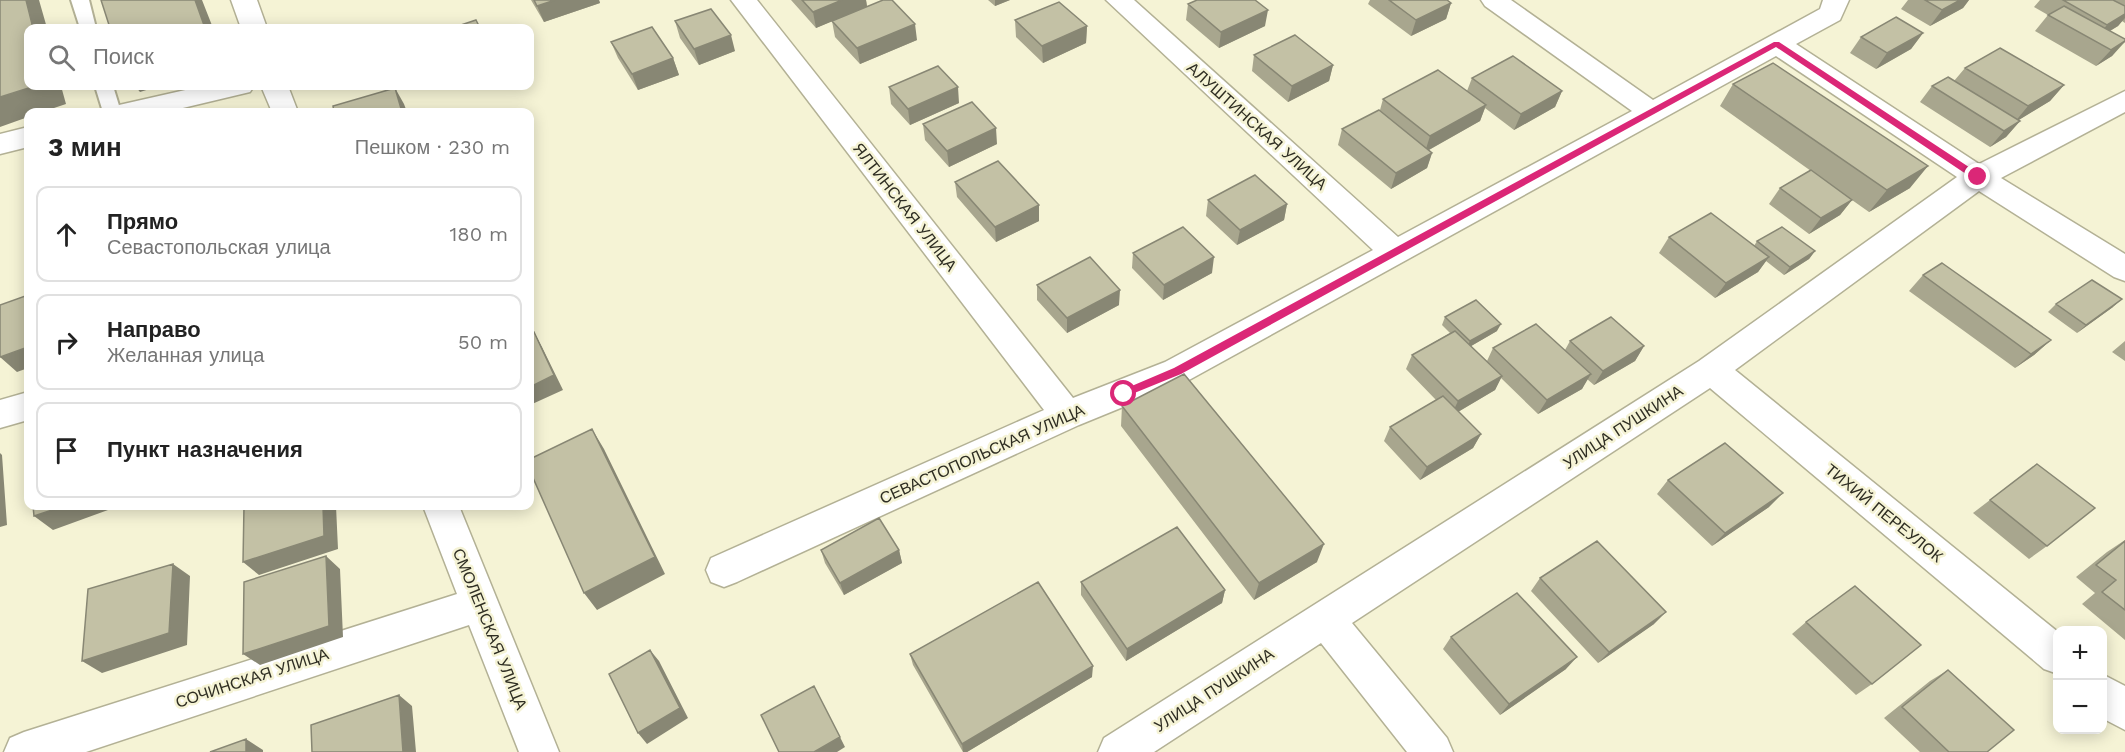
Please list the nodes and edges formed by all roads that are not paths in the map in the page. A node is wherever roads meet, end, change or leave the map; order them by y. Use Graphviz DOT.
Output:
graph roads {
  1 [pos="80,0"];
  2 [pos="244,0"];
  3 [pos="744,0"];
  4 [pos="1119,0"];
  5 [pos="1494,0"];
  6 [pos="1836,0"];
  7 [pos="87,24"];
  8 [pos="253,24"];
  9 [pos="1777,44"];
  10 [pos="105,90"];
  11 [pos="223,90"];
  12 [pos="276,90"];
  13 [pos="2125,100"];
  14 [pos="111,108"];
  15 [pos="146,108"];
  16 [pos="283,108"];
  17 [pos="1652,112"];
  18 [pos="24,138"];
  19 [pos="0,144"];
  20 [pos="1978,177"];
  21 [pos="1395,252"];
  22 [pos="2125,269"];
  23 [pos="1711,370"];
  24 [pos="24,407"];
  25 [pos="0,414"];
  26 [pos="1066,415"];
  27 [pos="443,510"];
  28 [pos="724,570"];
  29 [pos="481,604"];
  30 [pos="1324,619"];
  31 [pos="2053,652"];
  32 [pos="2107,696"];
  33 [pos="2125,711"];
  34 [pos="24,752"];
  35 [pos="539,752"];
  36 [pos="1118,752"];
  37 [pos="1433,752"];
  1 -- 7 [label="lane"];
  2 -- 8 [label="street"];
  3 -- 26 [label="street, ЯЛТИНСКАЯ УЛИЦА"];
  4 -- 21 [label="street, АЛУШТИНСКАЯ УЛИЦА"];
  5 -- 17 [label="street"];
  6 -- 9 [label="street, СЕВАСТОПОЛЬСКАЯ УЛИЦА"];
  9 -- 17 [label="street, СЕВАСТОПОЛЬСКАЯ УЛИЦА"];
  9 -- 20 [label="street"];
  10 -- 14 [label="lane"];
  11 -- 15 [label="street"];
  12 -- 16 [label="street"];
  13 -- 20 [label="street, УЛИЦА ПУШКИНА"];
  17 -- 21 [label="street, СЕВАСТОПОЛЬСКАЯ УЛИЦА"];
  18 -- 19 [label="street"];
  20 -- 22 [label="street"];
  20 -- 23 [label="street, УЛИЦА ПУШКИНА"];
  21 -- 26 [label="street, СЕВАСТОПОЛЬСКАЯ УЛИЦА"];
  23 -- 30 [label="street, УЛИЦА ПУШКИНА"];
  23 -- 31 [label="street, ТИХИЙ ПЕРЕУЛОК"];
  24 -- 25 [label="street"];
  26 -- 28 [label="street, СЕВАСТОПОЛЬСКАЯ УЛИЦА"];
  27 -- 29 [label="street, СМОЛЕНСКАЯ УЛИЦА"];
  29 -- 34 [label="street, СОЧИНСКАЯ УЛИЦА"];
  29 -- 35 [label="street, СМОЛЕНСКАЯ УЛИЦА"];
  30 -- 36 [label="street, УЛИЦА ПУШКИНА"];
  30 -- 37 [label="street"];
  32 -- 33 [label="street"];
}
